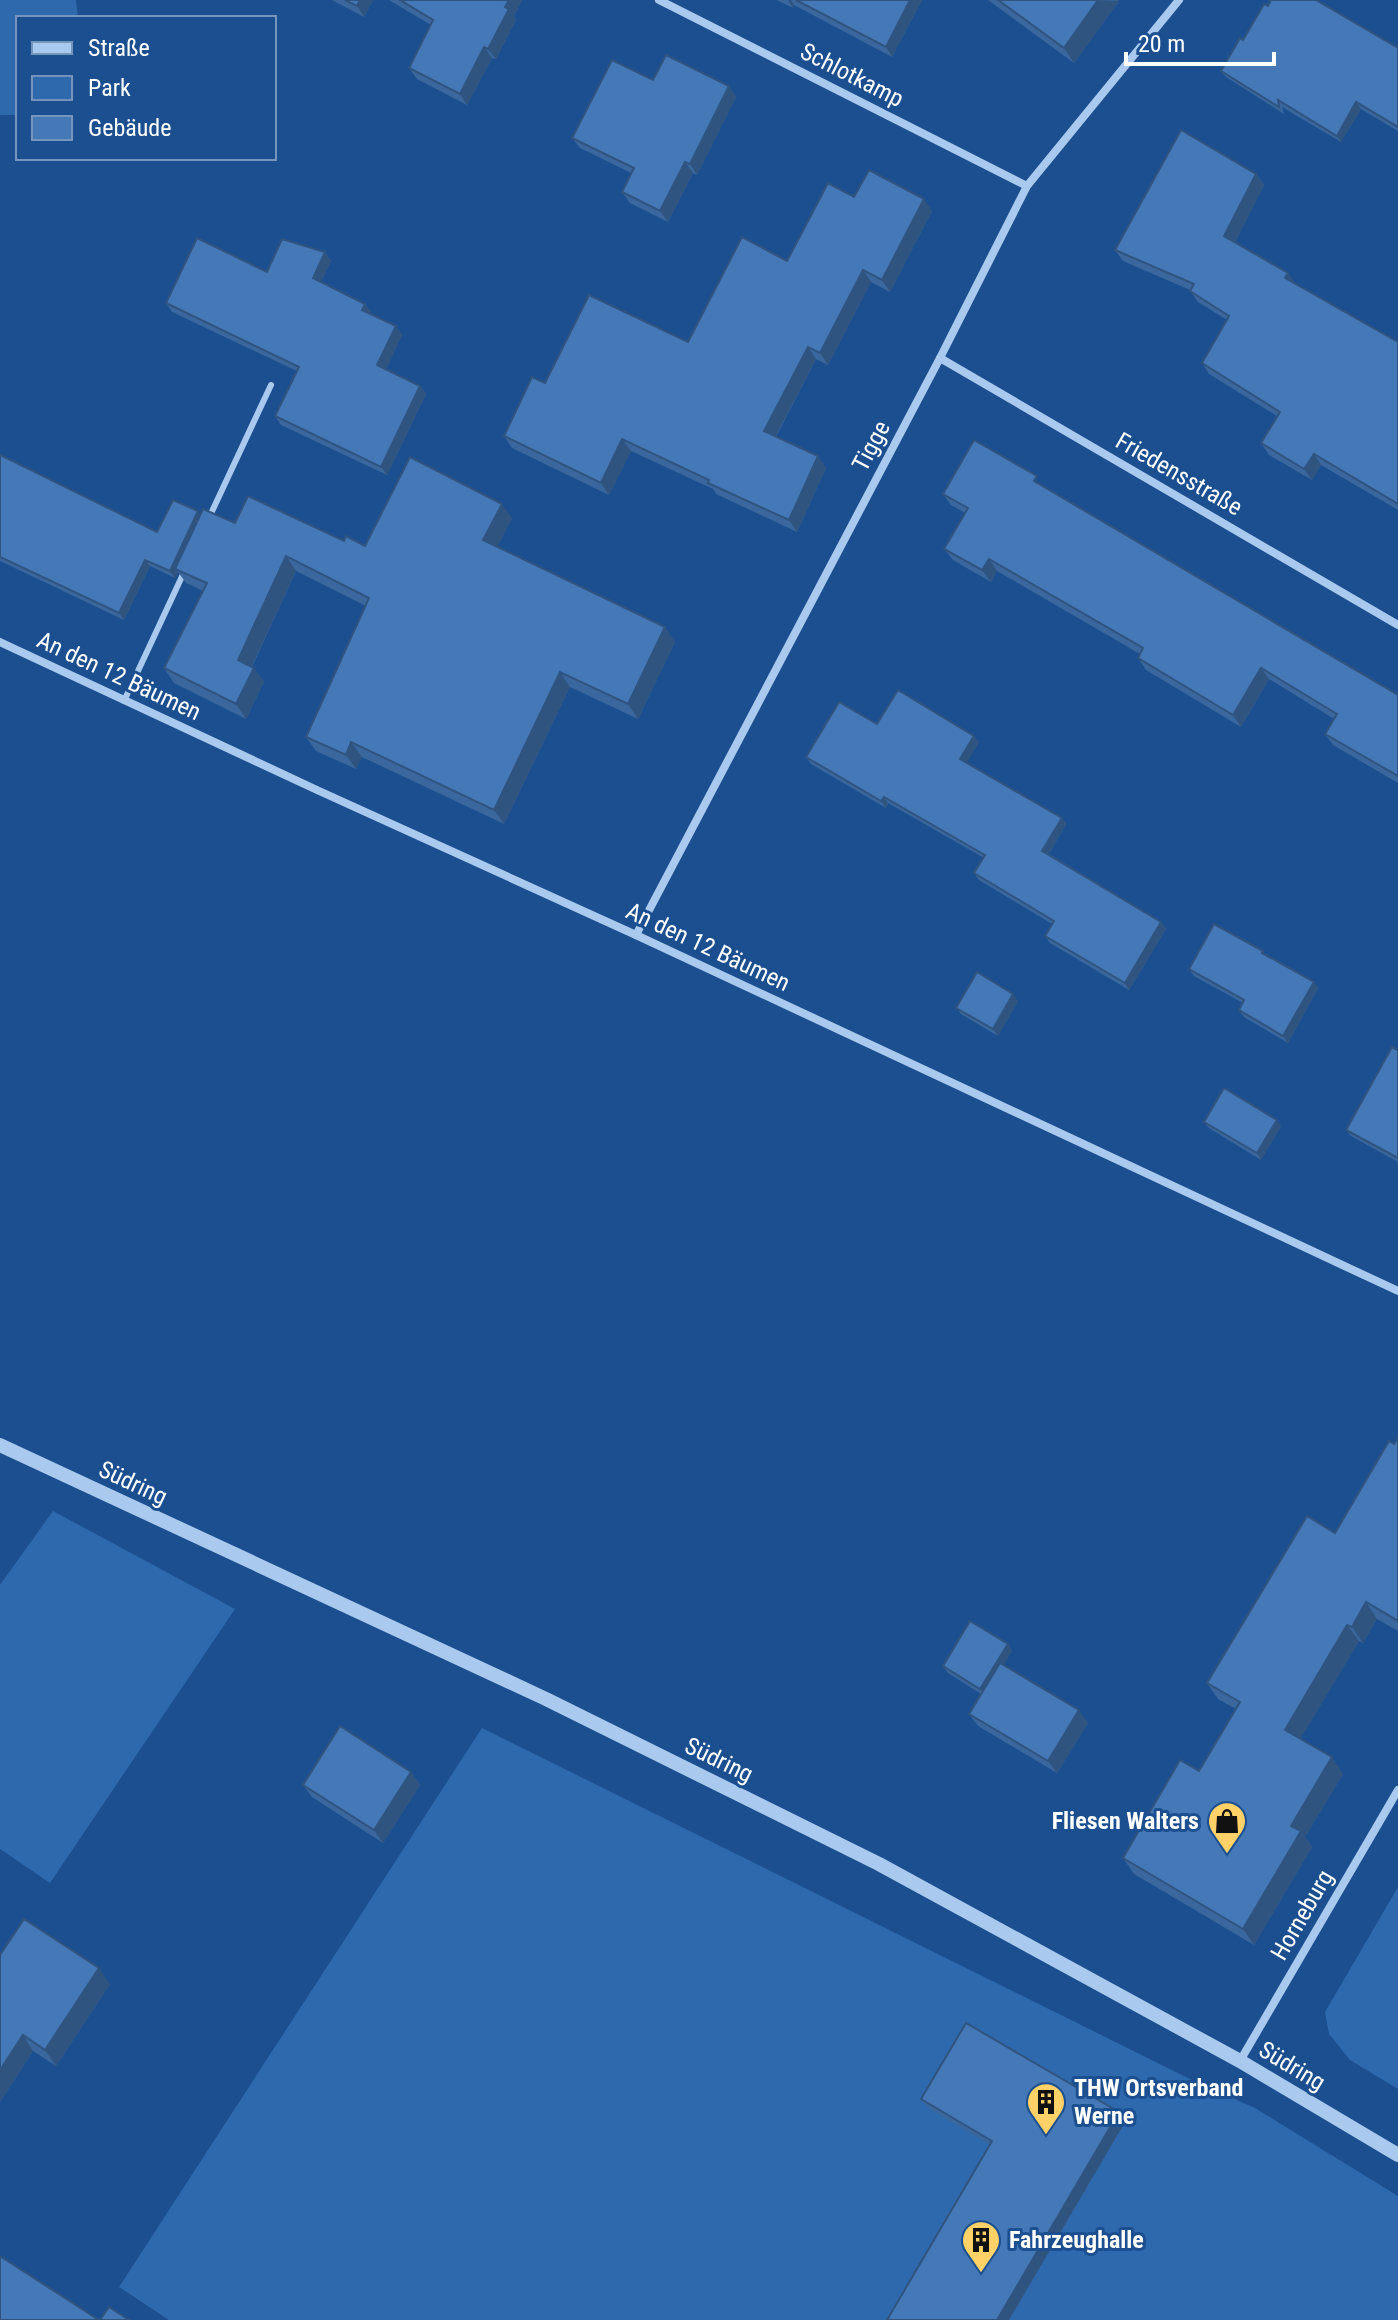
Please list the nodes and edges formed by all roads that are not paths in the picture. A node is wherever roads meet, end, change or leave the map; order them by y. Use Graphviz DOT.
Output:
graph roads {
  1 [pos="659,0"];
  2 [pos="1179,0"];
  3 [pos="1027,186"];
  4 [pos="940,358"];
  5 [pos="271,385"];
  6 [pos="204,529"];
  7 [pos="191,557"];
  8 [pos="1398,625"];
  9 [pos="0,642"];
  10 [pos="124,701"];
  11 [pos="636,935"];
  12 [pos="1398,1291"];
  13 [pos="0,1445"];
  14 [pos="1398,1790"];
  15 [pos="1240,2061"];
  16 [pos="1398,2155"];
  1 -- 3 [label="street, Schlotkamp"];
  2 -- 3 [label="street, Tigge"];
  3 -- 4 [label="street, Tigge"];
  4 -- 8 [label="street, Friedensstraße"];
  4 -- 11 [label="street, Tigge"];
  5 -- 6 [label="lane"];
  7 -- 10 [label="lane"];
  9 -- 10 [label="street, An den 12 Bäumen"];
  10 -- 11 [label="street, An den 12 Bäumen"];
  11 -- 12 [label="street, An den 12 Bäumen"];
  13 -- 15 [label="street, Südring"];
  14 -- 15 [label="street, Horneburg"];
  15 -- 16 [label="street, Südring"];
}
